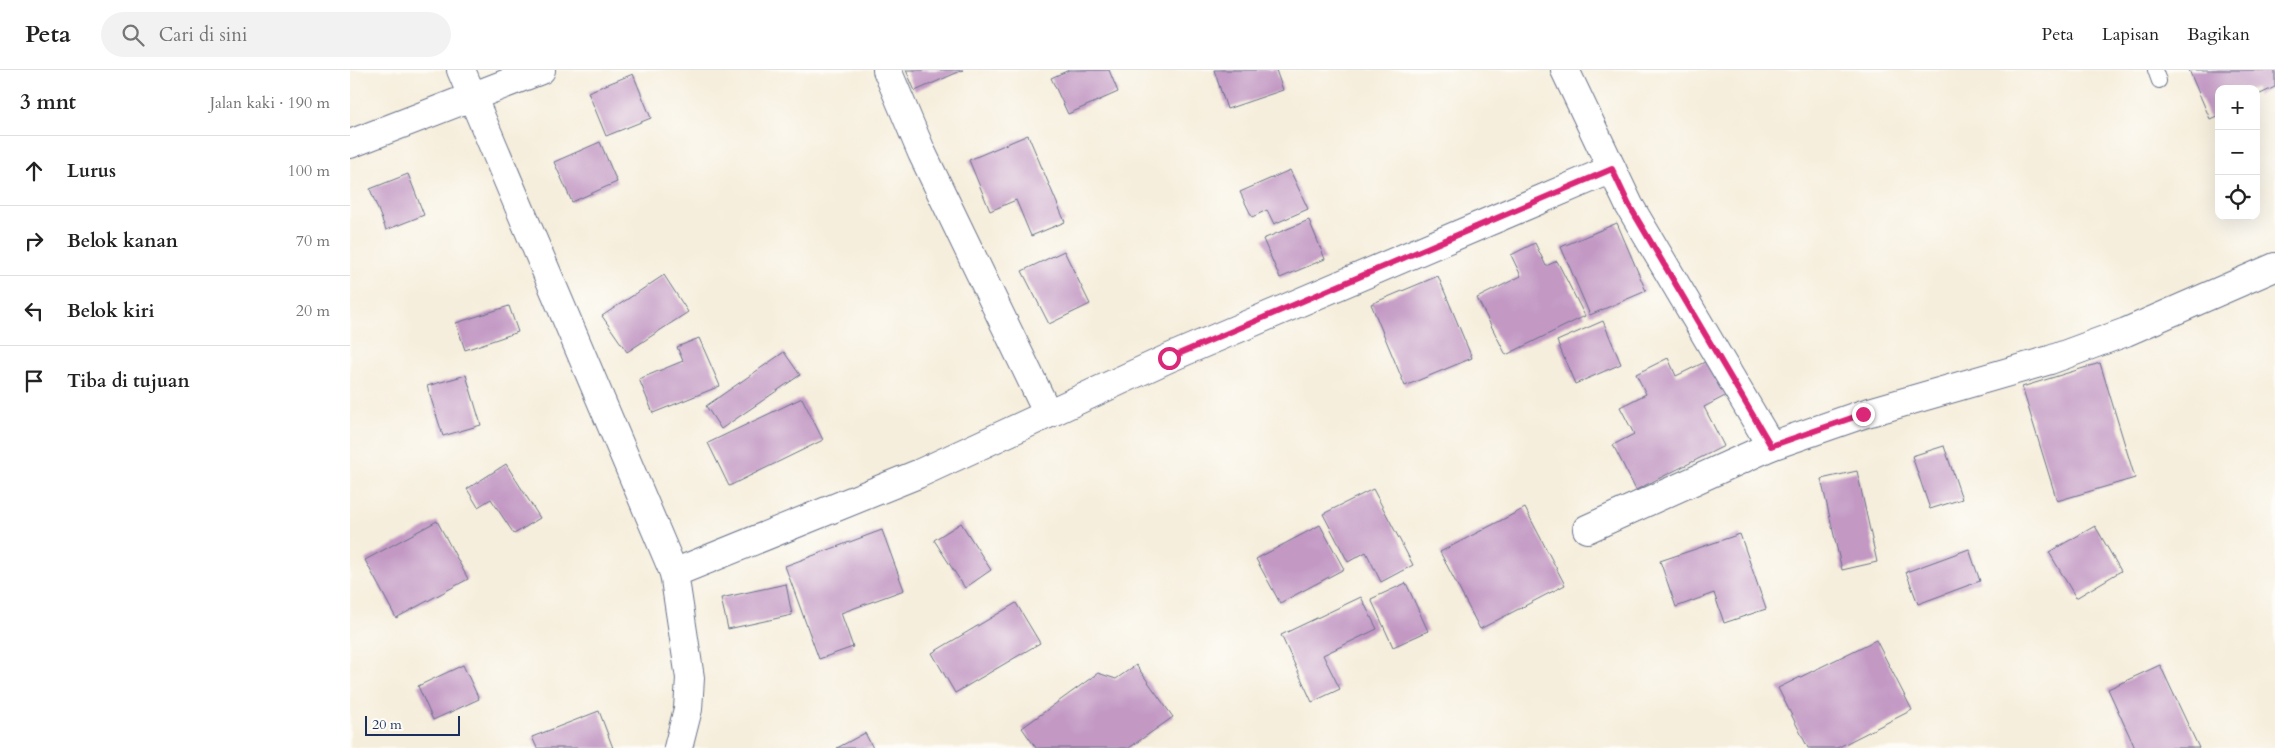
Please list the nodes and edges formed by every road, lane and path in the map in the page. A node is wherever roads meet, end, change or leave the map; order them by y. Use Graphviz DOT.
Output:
graph roads {
  1 [pos="461,70"];
  2 [pos="541,70"];
  3 [pos="887,70"];
  4 [pos="1565,70"];
  5 [pos="473,97"];
  6 [pos="350,144"];
  7 [pos="1612,169"];
  8 [pos="2275,268"];
  9 [pos="1048,414"];
  10 [pos="1771,446"];
  11 [pos="1587,529"];
  12 [pos="674,573"];
  13 [pos="678,748"];
  1 -- 5 [label="street"];
  2 -- 5 [label="street"];
  3 -- 9 [label="street"];
  4 -- 7 [label="street"];
  5 -- 6 [label="street"];
  5 -- 12 [label="street"];
  7 -- 9 [label="street"];
  7 -- 10 [label="street"];
  8 -- 10 [label="street"];
  9 -- 12 [label="street"];
  10 -- 11 [label="street"];
  12 -- 13 [label="street"];
}
